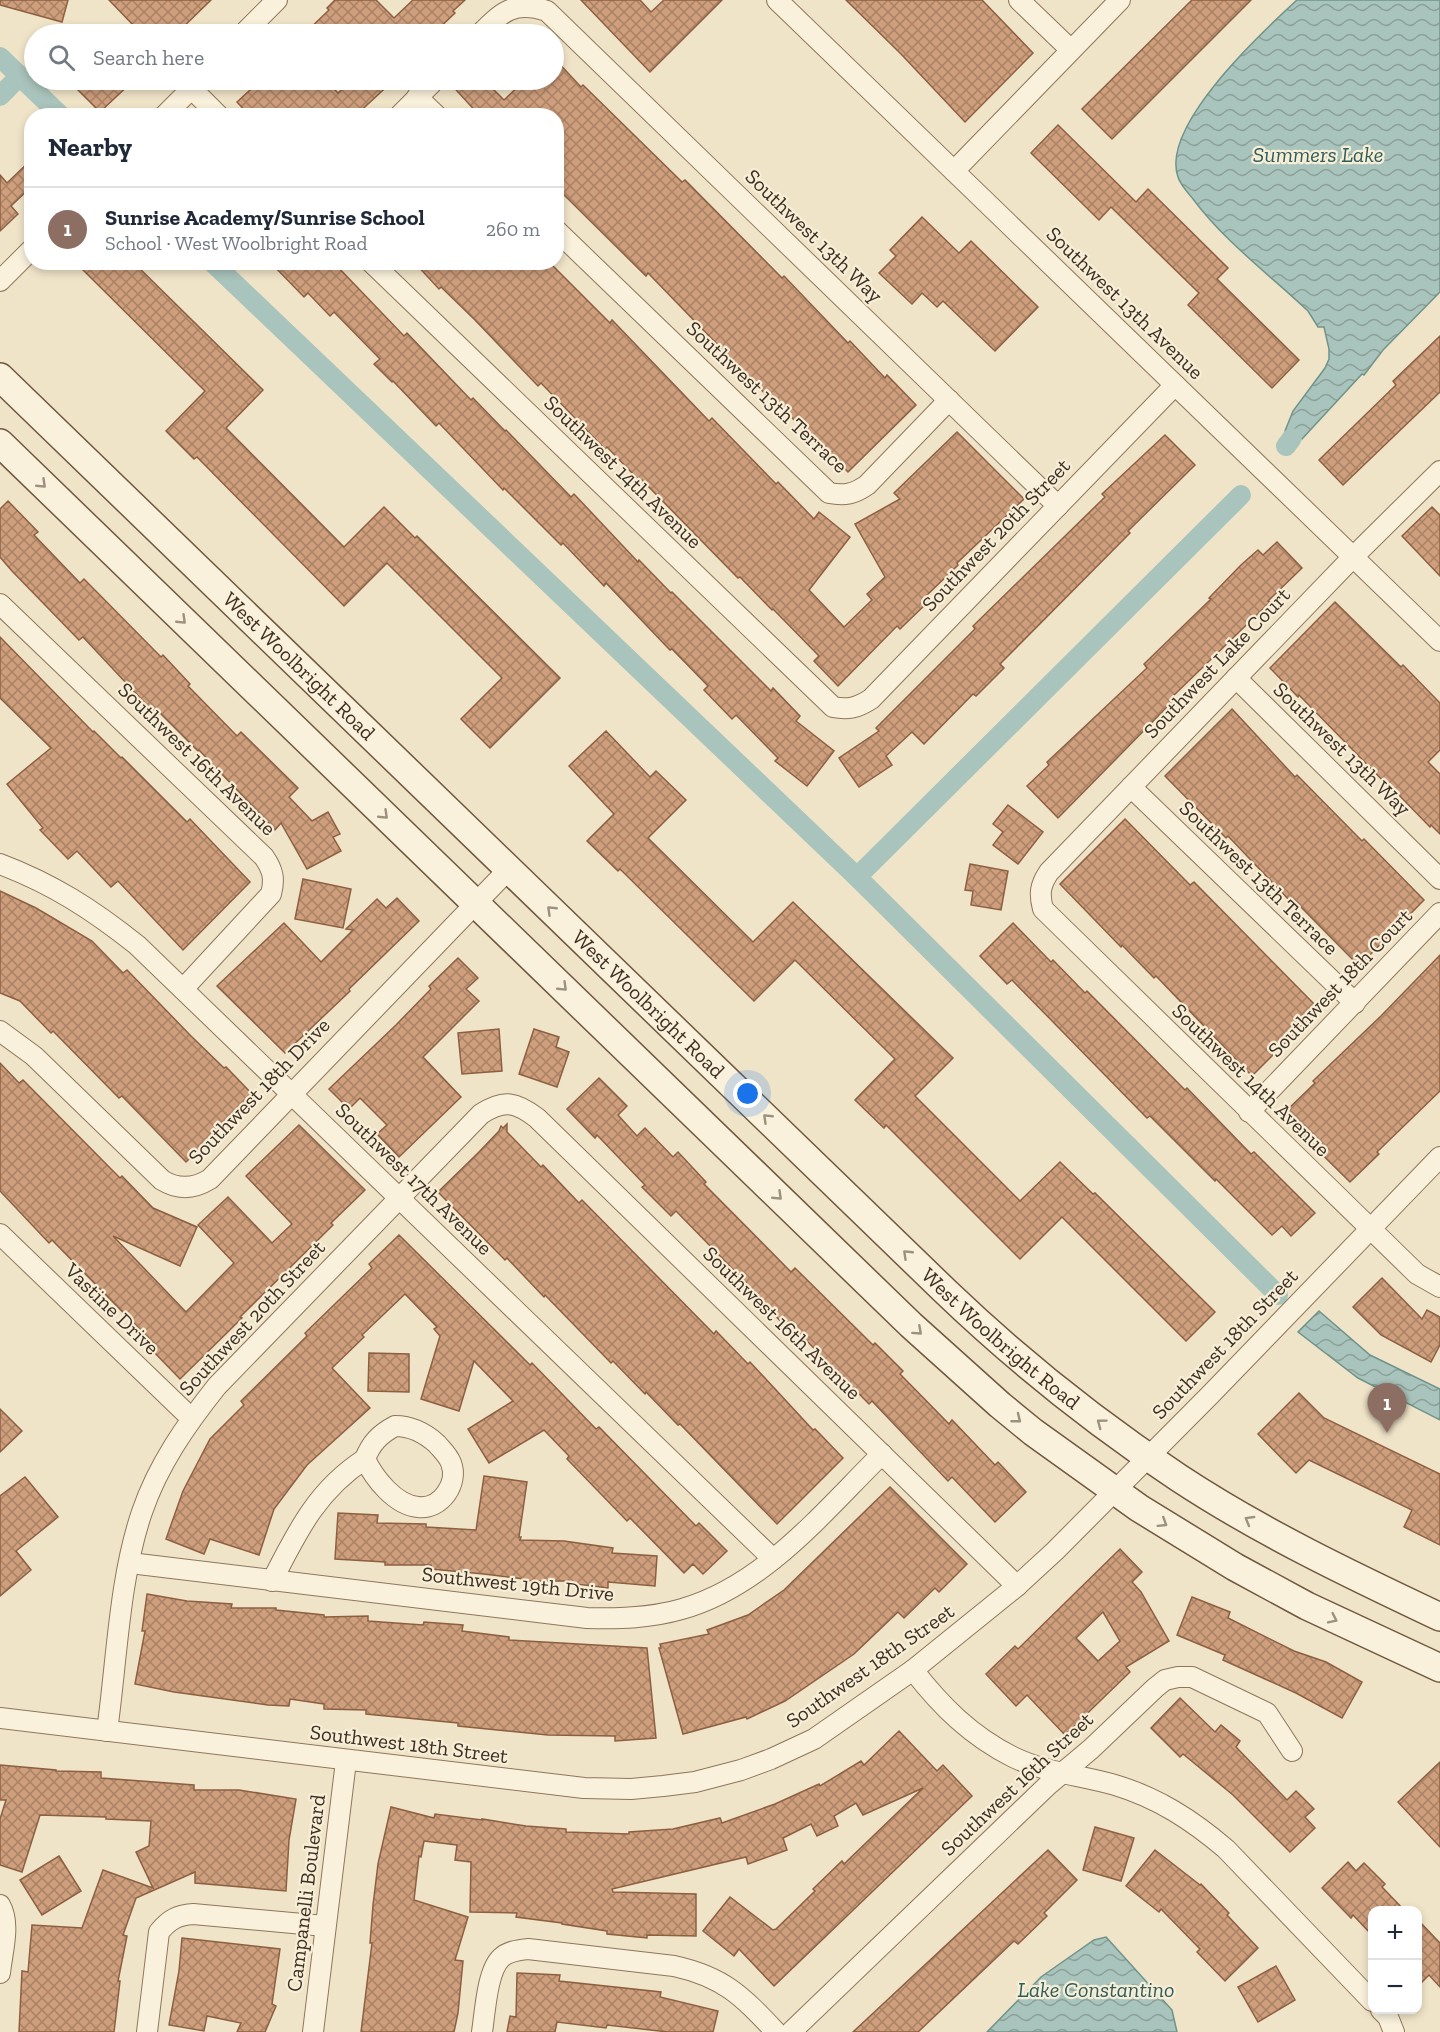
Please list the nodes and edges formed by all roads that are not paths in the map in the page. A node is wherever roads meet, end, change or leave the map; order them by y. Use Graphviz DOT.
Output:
graph roads {
  1 [pos="277,0"];
  2 [pos="777,0"];
  3 [pos="1019,0"];
  4 [pos="1120,0"];
  5 [pos="253,24"];
  6 [pos="490,24"];
  7 [pos="560,24"];
  8 [pos="564,27"];
  9 [pos="1071,50"];
  10 [pos="189,90"];
  11 [pos="200,90"];
  12 [pos="424,90"];
  13 [pos="417,97"];
  14 [pos="172,108"];
  15 [pos="213,108"];
  16 [pos="407,108"];
  17 [pos="429,108"];
  18 [pos="954,171"];
  19 [pos="564,238"];
  20 [pos="24,257"];
  21 [pos="379,270"];
  22 [pos="0,281"];
  23 [pos="0,377"];
  24 [pos="1175,385"];
  25 [pos="949,400"];
  26 [pos="0,443"];
  27 [pos="1440,471"];
  28 [pos="1058,506"];
  29 [pos="1353,557"];
  30 [pos="0,604"];
  31 [pos="1440,641"];
  32 [pos="1236,678"];
  33 [pos="846,709"];
  34 [pos="1131,787"];
  35 [pos="0,864"];
  36 [pos="508,869"];
  37 [pos="1440,879"];
  38 [pos="1039,896"];
  39 [pos="475,903"];
  40 [pos="1440,913"];
  41 [pos="183,989"];
  42 [pos="1354,1004"];
  43 [pos="0,1031"];
  44 [pos="292,1094"];
  45 [pos="507,1103"];
  46 [pos="1249,1112"];
  47 [pos="1440,1157"];
  48 [pos="399,1197"];
  49 [pos="1370,1230"];
  50 [pos="0,1234"];
  51 [pos="1440,1287"];
  52 [pos="191,1418"];
  53 [pos="882,1454"];
  54 [pos="1149,1457"];
  55 [pos="364,1459"];
  56 [pos="1114,1492"];
  57 [pos="773,1559"];
  58 [pos="130,1563"];
  59 [pos="273,1581"];
  60 [pos="1017,1586"];
  61 [pos="1440,1617"];
  62 [pos="1440,1668"];
  63 [pos="913,1670"];
  64 [pos="0,1718"];
  65 [pos="106,1731"];
  66 [pos="1292,1751"];
  67 [pos="346,1761"];
  68 [pos="1061,1774"];
  69 [pos="0,1905"];
  70 [pos="325,1926"];
  71 [pos="0,1973"];
  72 [pos="1368,1997"];
  73 [pos="1385,2014"];
  74 [pos="147,2032"];
  75 [pos="313,2032"];
  76 [pos="482,2032"];
  77 [pos="776,2032"];
  78 [pos="790,2032"];
  79 [pos="1394,2032"];
  1 -- 5 [label="street"];
  2 -- 18 [label="street, Southwest 13th Avenue"];
  3 -- 9 [label="street"];
  4 -- 9 [label="street"];
  6 -- 7 [label="street, Southwest 13th Way"];
  8 -- 25 [label="street, Southwest 13th Way"];
  9 -- 18 [label="street"];
  10 -- 14 [label="street"];
  11 -- 15 [label="street"];
  12 -- 13 [label="street"];
  13 -- 16 [label="street"];
  13 -- 17 [label="street"];
  18 -- 24 [label="street, Southwest 13th Avenue"];
  19 -- 25 [label="street, Southwest 13th Terrace"];
  20 -- 22 [label="street"];
  21 -- 33 [label="street, Southwest 14th Avenue"];
  23 -- 36 [label="main road, West Woolbright Road"];
  24 -- 28 [label="street, Southwest 20th Street"];
  24 -- 29 [label="street, Southwest 13th Avenue"];
  25 -- 28 [label="street, Southwest 13th Way"];
  26 -- 39 [label="main road, one-way"];
  27 -- 29 [label="street, Southwest Lake Court"];
  28 -- 33 [label="street, Southwest 20th Street"];
  29 -- 31 [label="street, Southwest 13th Avenue"];
  29 -- 32 [label="street, Southwest Lake Court"];
  30 -- 41 [label="street, Southwest 16th Avenue"];
  32 -- 34 [label="street, Southwest Lake Court"];
  32 -- 37 [label="street, Southwest 13th Way"];
  34 -- 38 [label="street, Southwest Lake Court"];
  34 -- 42 [label="street, Southwest 13th Terrace"];
  35 -- 41 [label="street, Southwest 17th Avenue"];
  36 -- 39 [label="street, Southwest 18th Drive"];
  54 -- 36 [label="main road, West Woolbright Road, one-way"];
  38 -- 46 [label="street, Southwest 14th Avenue"];
  39 -- 44 [label="street, Southwest 18th Drive"];
  39 -- 56 [label="main road, one-way"];
  40 -- 42 [label="street, Southwest 18th Court"];
  41 -- 44 [label="street, Southwest 17th Avenue"];
  42 -- 46 [label="street, Southwest 18th Court"];
  43 -- 44 [label="street, Southwest 18th Drive"];
  44 -- 48 [label="street, Southwest 17th Avenue"];
  45 -- 48 [label="street, Southwest 20th Street"];
  45 -- 53 [label="street, Southwest 16th Avenue"];
  46 -- 49 [label="street, Southwest 14th Avenue"];
  47 -- 49 [label="street, Southwest 18th Street"];
  48 -- 52 [label="street, Southwest 20th Street"];
  48 -- 57 [label="street, Southwest 17th Avenue"];
  49 -- 51 [label="street, Southwest 14th Avenue"];
  49 -- 54 [label="street, Southwest 18th Street"];
  50 -- 52 [label="street, Vastine Drive"];
  52 -- 58 [label="street, Southwest 20th Street"];
  53 -- 57 [label="street, Southwest 19th Drive"];
  53 -- 60 [label="street, Southwest 16th Avenue"];
  54 -- 56 [label="street, Southwest 18th Street"];
  61 -- 54 [label="main road, West Woolbright Road, one-way"];
  55 -- 55 [label="street"];
  55 -- 59 [label="street"];
  56 -- 60 [label="street, Southwest 18th Street"];
  56 -- 62 [label="main road, one-way"];
  57 -- 59 [label="street, Southwest 19th Drive"];
  58 -- 59 [label="street, Southwest 19th Drive"];
  58 -- 65 [label="street, Southwest 20th Street"];
  60 -- 63 [label="street, Southwest 18th Street"];
  63 -- 67 [label="street, Southwest 18th Street"];
  63 -- 68 [label="street"];
  64 -- 65 [label="street, Southwest 18th Street"];
  65 -- 67 [label="street, Southwest 18th Street"];
  66 -- 68 [label="street, Southwest 16th Street"];
  67 -- 70 [label="street, Campanelli Boulevard"];
  68 -- 72 [label="street"];
  68 -- 78 [label="street, Southwest 16th Street"];
  69 -- 71 [label="street"];
  70 -- 74 [label="street"];
  70 -- 75 [label="street, Campanelli Boulevard"];
  73 -- 79 [label="street"];
  76 -- 77 [label="street"];
}
